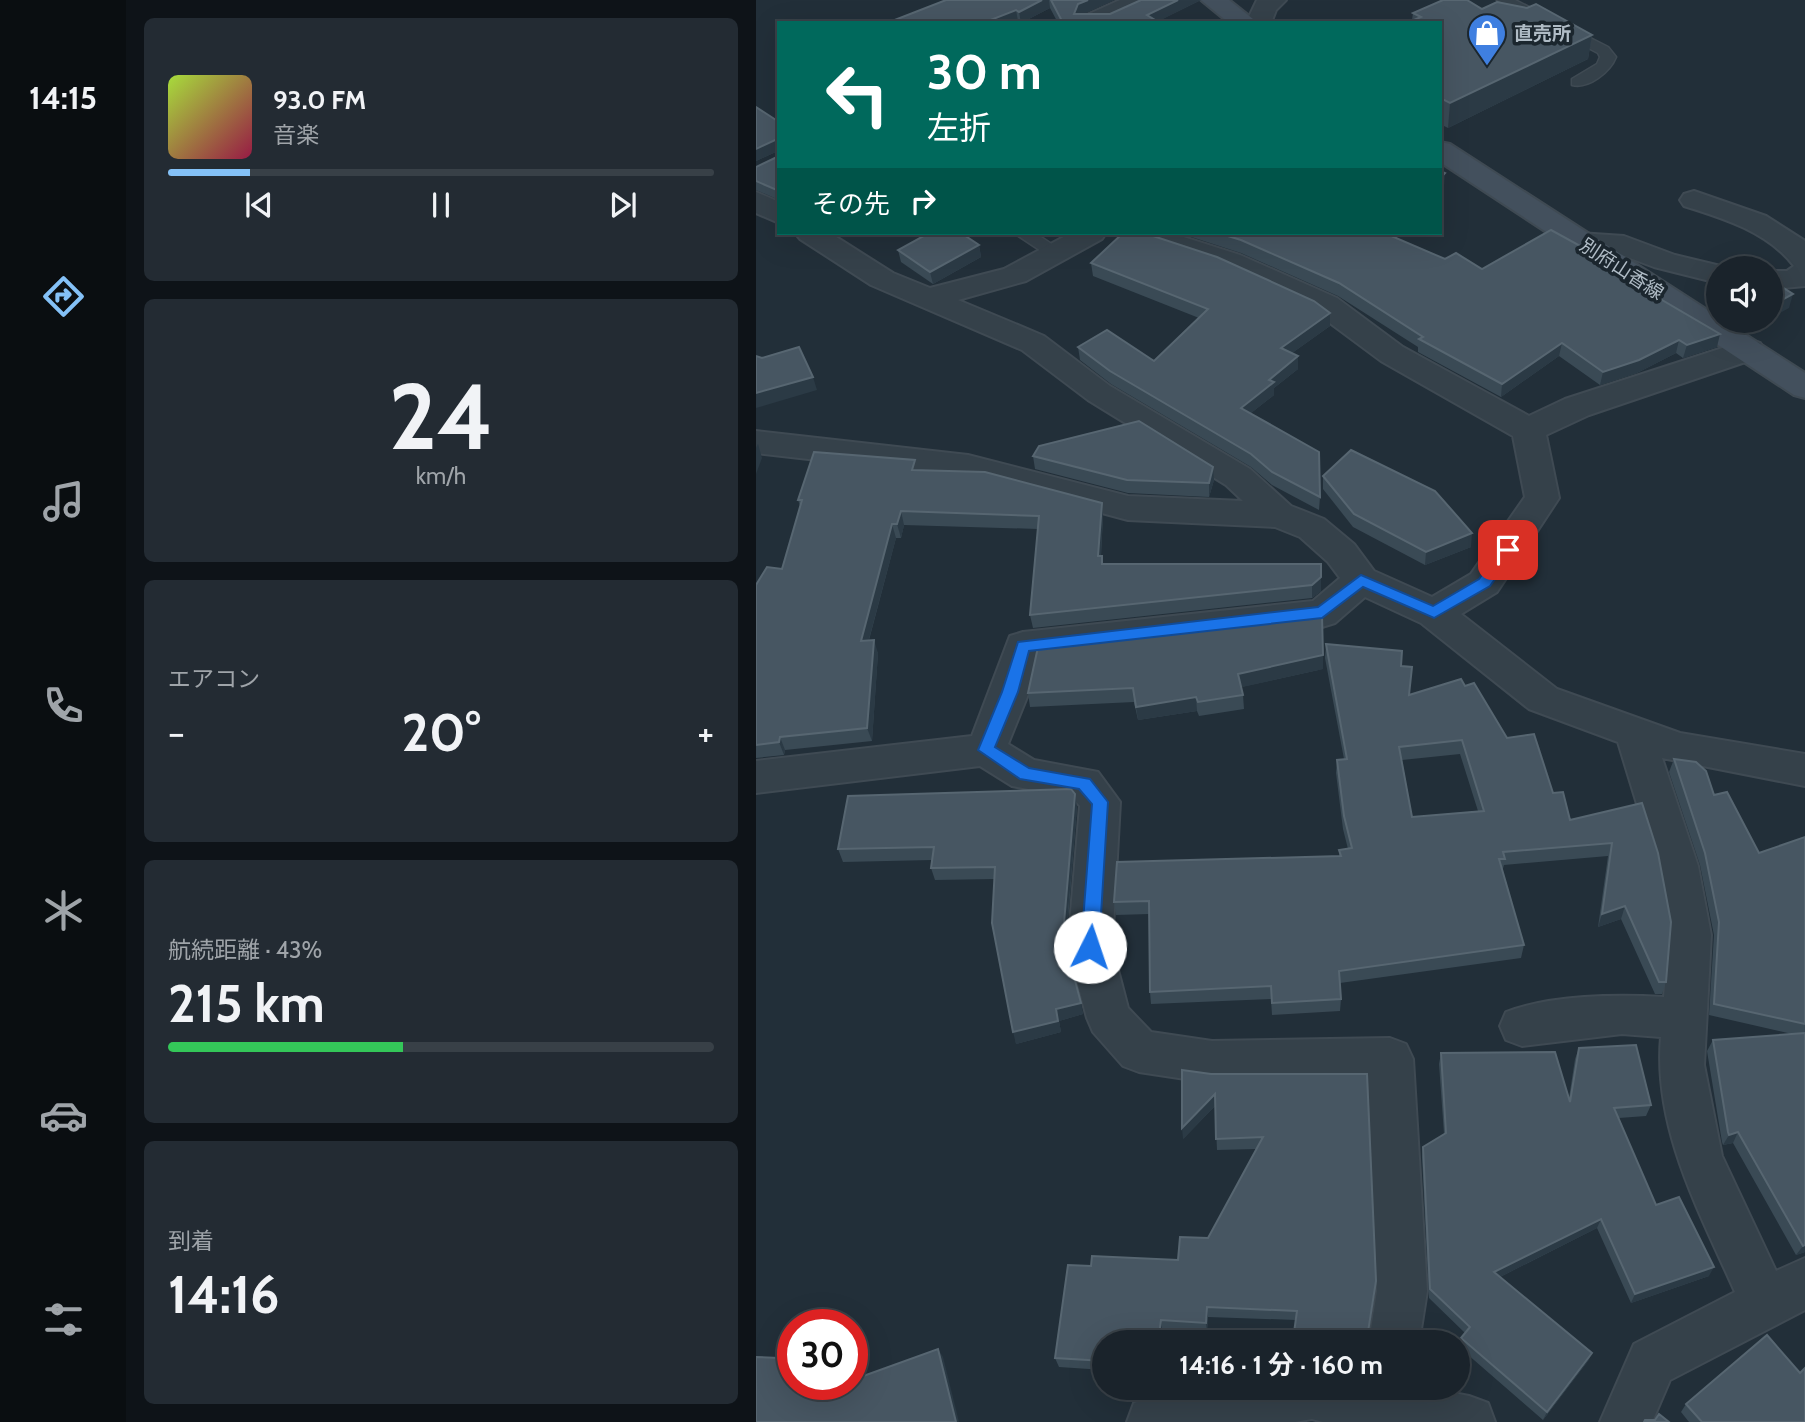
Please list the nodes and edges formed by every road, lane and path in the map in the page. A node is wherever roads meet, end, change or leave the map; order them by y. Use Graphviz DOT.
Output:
graph roads {
  1 [pos="1140,0"];
  2 [pos="1213,0"];
  3 [pos="1274,0"];
  4 [pos="1504,0"];
  5 [pos="1093,21"];
  6 [pos="1244,21"];
  7 [pos="1259,21"];
  8 [pos="1577,82"];
  9 [pos="1442,151"];
  10 [pos="1694,200"];
  11 [pos="756,201"];
  12 [pos="777,213"];
  13 [pos="813,235"];
  14 [pos="1026,235"];
  15 [pos="1088,235"];
  16 [pos="1148,235"];
  17 [pos="1579,242"];
  18 [pos="1056,253"];
  19 [pos="1805,260"];
  20 [pos="1706,271"];
  21 [pos="1805,272"];
  22 [pos="1783,280"];
  23 [pos="926,299"];
  24 [pos="1749,350"];
  25 [pos="1805,387"];
  26 [pos="1528,430"];
  27 [pos="756,442"];
  28 [pos="1279,514"];
  29 [pos="1361,580"];
  30 [pos="1434,612"];
  31 [pos="1634,732"];
  32 [pos="986,750"];
  33 [pos="1803,771"];
  34 [pos="756,777"];
  35 [pos="1684,1018"];
  36 [pos="1522,1026"];
  37 [pos="1785,1292"];
  38 [pos="1396,1330"];
  39 [pos="1360,1404"];
  40 [pos="1153,1422"];
  41 [pos="1469,1422"];
  42 [pos="1626,1422"];
  1 -- 5 [label="street"];
  2 -- 6 [label="main road"];
  3 -- 7 [label="street"];
  4 -- 8 [label="lane"];
  9 -- 17 [label="main road, 別府山香線"];
  10 -- 19 [label="street"];
  11 -- 12 [label="street"];
  13 -- 23 [label="street"];
  14 -- 18 [label="lane"];
  15 -- 18 [label="street"];
  16 -- 26 [label="street"];
  17 -- 20 [label="street"];
  17 -- 24 [label="main road, 別府山香線"];
  18 -- 23 [label="street"];
  21 -- 22 [label="street"];
  23 -- 28 [label="street"];
  24 -- 25 [label="main road, 別府山香線"];
  24 -- 26 [label="street"];
  26 -- 30 [label="street"];
  27 -- 28 [label="street"];
  28 -- 29 [label="street"];
  29 -- 30 [label="street"];
  29 -- 32 [label="street"];
  30 -- 31 [label="street"];
  31 -- 33 [label="street"];
  31 -- 35 [label="street"];
  32 -- 34 [label="street"];
  32 -- 38 [label="street"];
  35 -- 36 [label="street"];
  35 -- 37 [label="street"];
  37 -- 42 [label="street"];
  39 -- 40 [label="street"];
  39 -- 41 [label="street"];
}
